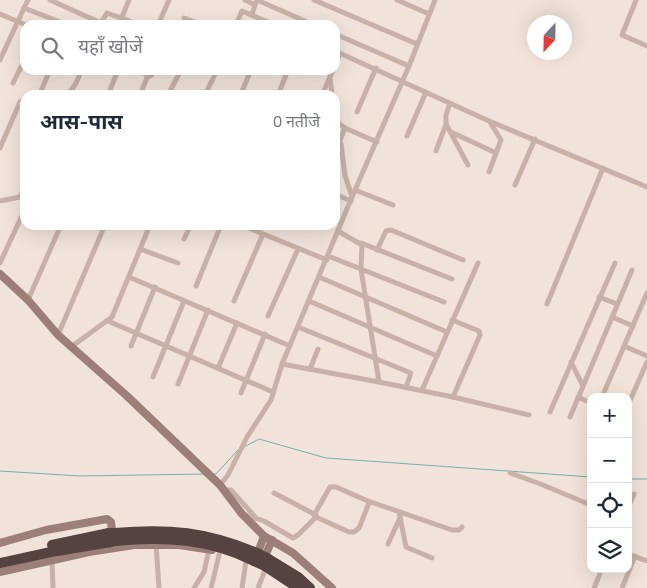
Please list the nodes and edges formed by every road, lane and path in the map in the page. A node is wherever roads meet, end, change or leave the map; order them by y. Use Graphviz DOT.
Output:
graph roads {
  1 [pos="28,0"];
  2 [pos="50,0"];
  3 [pos="129,0"];
  4 [pos="169,0"];
  5 [pos="245,0"];
  6 [pos="314,0"];
  7 [pos="397,0"];
  8 [pos="435,0"];
  9 [pos="636,0"];
  10 [pos="257,2"];
  11 [pos="24,8"];
  12 [pos="0,14"];
  13 [pos="252,14"];
  14 [pos="429,14"];
  15 [pos="122,17"];
  16 [pos="184,18"];
  17 [pos="55,20"];
  18 [pos="92,20"];
  19 [pos="103,20"];
  20 [pos="129,20"];
  21 [pos="160,20"];
  22 [pos="189,20"];
  23 [pos="238,20"];
  24 [pos="263,20"];
  25 [pos="302,20"];
  26 [pos="18,21"];
  27 [pos="340,36"];
  28 [pos="417,44"];
  29 [pos="647,46"];
  30 [pos="340,53"];
  31 [pos="0,60"];
  32 [pos="409,66"];
  33 [pos="376,68"];
  34 [pos="20,69"];
  35 [pos="48,75"];
  36 [pos="80,75"];
  37 [pos="116,75"];
  38 [pos="148,75"];
  39 [pos="152,75"];
  40 [pos="178,75"];
  41 [pos="214,75"];
  42 [pos="249,75"];
  43 [pos="286,75"];
  44 [pos="331,75"];
  45 [pos="330,78"];
  46 [pos="403,81"];
  47 [pos="13,83"];
  48 [pos="243,89"];
  49 [pos="41,90"];
  50 [pos="71,90"];
  51 [pos="110,90"];
  52 [pos="142,90"];
  53 [pos="171,90"];
  54 [pos="207,90"];
  55 [pos="280,90"];
  56 [pos="324,90"];
  57 [pos="331,90"];
  58 [pos="426,92"];
  59 [pos="20,102"];
  60 [pos="450,103"];
  61 [pos="357,112"];
  62 [pos="489,121"];
  63 [pos="340,124"];
  64 [pos="446,124"];
  65 [pos="345,128"];
  66 [pos="451,132"];
  67 [pos="407,136"];
  68 [pos="535,139"];
  69 [pos="340,140"];
  70 [pos="377,142"];
  71 [pos="0,148"];
  72 [pos="436,151"];
  73 [pos="496,153"];
  74 [pos="468,165"];
  75 [pos="603,168"];
  76 [pos="489,172"];
  77 [pos="514,185"];
  78 [pos="647,187"];
  79 [pos="355,190"];
  80 [pos="20,196"];
  81 [pos="340,196"];
  82 [pos="351,199"];
  83 [pos="0,201"];
  84 [pos="393,206"];
  85 [pos="20,220"];
  86 [pos="340,223"];
  87 [pos="340,228"];
  88 [pos="59,230"];
  89 [pos="103,230"];
  90 [pos="148,230"];
  91 [pos="188,230"];
  92 [pos="219,230"];
  93 [pos="253,230"];
  94 [pos="337,230"];
  95 [pos="263,234"];
  96 [pos="184,239"];
  97 [pos="361,243"];
  98 [pos="140,249"];
  99 [pos="298,249"];
  100 [pos="378,250"];
  101 [pos="327,258"];
  102 [pos="463,260"];
  103 [pos="0,263"];
  104 [pos="178,263"];
  105 [pos="478,263"];
  106 [pos="615,264"];
  107 [pos="361,269"];
  108 [pos="632,270"];
  109 [pos="0,274"];
  110 [pos="129,276"];
  111 [pos="319,277"];
  112 [pos="452,279"];
  113 [pos="155,286"];
  114 [pos="196,286"];
  115 [pos="647,293"];
  116 [pos="366,297"];
  117 [pos="600,297"];
  118 [pos="28,300"];
  119 [pos="184,301"];
  120 [pos="234,301"];
  121 [pos="309,301"];
  122 [pos="444,302"];
  123 [pos="547,304"];
  124 [pos="617,304"];
  125 [pos="208,310"];
  126 [pos="268,316"];
  127 [pos="612,317"];
  128 [pos="452,320"];
  129 [pos="108,321"];
  130 [pos="237,322"];
  131 [pos="633,326"];
  132 [pos="298,327"];
  133 [pos="371,327"];
  134 [pos="136,332"];
  135 [pos="447,332"];
  136 [pos="265,334"];
  137 [pos="58,335"];
  138 [pos="166,345"];
  139 [pos="131,346"];
  140 [pos="290,346"];
  141 [pos="624,346"];
  142 [pos="71,347"];
  143 [pos="318,349"];
  144 [pos="189,356"];
  145 [pos="437,356"];
  146 [pos="647,356"];
  147 [pos="376,359"];
  148 [pos="571,362"];
  149 [pos="647,362"];
  150 [pos="282,364"];
  151 [pos="218,368"];
  152 [pos="310,369"];
  153 [pos="640,376"];
  154 [pos="153,377"];
  155 [pos="647,379"];
  156 [pos="246,380"];
  157 [pos="379,382"];
  158 [pos="178,384"];
  159 [pos="583,386"];
  160 [pos="406,387"];
  161 [pos="422,390"];
  162 [pos="273,392"];
  163 [pos="241,393"];
  164 [pos="604,393"];
  165 [pos="632,395"];
  166 [pos="453,396"];
  167 [pos="578,397"];
  168 [pos="587,401"];
  169 [pos="550,412"];
  170 [pos="529,415"];
  171 [pos="570,417"];
  172 [pos="510,473"];
  173 [pos="222,487"];
  174 [pos="274,493"];
  175 [pos="634,494"];
  176 [pos="632,499"];
  177 [pos="370,502"];
  178 [pos="587,503"];
  179 [pos="242,514"];
  180 [pos="400,515"];
  181 [pos="316,516"];
  182 [pos="256,518"];
  183 [pos="462,527"];
  184 [pos="264,536"];
  185 [pos="113,539"];
  186 [pos="272,540"];
  187 [pos="0,543"];
  188 [pos="156,544"];
  189 [pos="388,544"];
  190 [pos="209,550"];
  191 [pos="220,551"];
  192 [pos="632,555"];
  193 [pos="0,556"];
  194 [pos="635,556"];
  195 [pos="432,558"];
  196 [pos="52,561"];
  197 [pos="647,561"];
  198 [pos="0,563"];
  199 [pos="259,563"];
  200 [pos="0,572"];
  201 [pos="600,573"];
  202 [pos="53,588"];
  203 [pos="159,588"];
  204 [pos="194,588"];
  205 [pos="211,588"];
  206 [pos="242,588"];
  207 [pos="258,588"];
  208 [pos="288,588"];
  209 [pos="298,588"];
  210 [pos="310,588"];
  211 [pos="332,588"];
  212 [pos="594,588"];
  213 [pos="622,588"];
  1 -- 11 [label="street"];
  2 -- 18 [label="street"];
  3 -- 15 [label="street"];
  4 -- 21 [label="street"];
  5 -- 10 [label="street"];
  6 -- 28 [label="street"];
  7 -- 14 [label="street"];
  8 -- 14 [label="street"];
  9 -- 29 [label="street"];
  10 -- 13 [label="street"];
  10 -- 25 [label="street"];
  11 -- 17 [label="street"];
  11 -- 26 [label="street"];
  12 -- 26 [label="street"];
  13 -- 23 [label="street"];
  13 -- 24 [label="street"];
  14 -- 28 [label="street"];
  15 -- 19 [label="street"];
  15 -- 20 [label="street"];
  16 -- 22 [label="street"];
  26 -- 31 [label="street"];
  27 -- 32 [label="street"];
  28 -- 32 [label="street"];
  30 -- 33 [label="street"];
  32 -- 46 [label="street"];
  33 -- 46 [label="street"];
  33 -- 61 [label="street"];
  34 -- 47 [label="street"];
  35 -- 49 [label="street"];
  36 -- 50 [label="street"];
  37 -- 51 [label="street"];
  38 -- 39 [label="street"];
  38 -- 52 [label="street"];
  40 -- 53 [label="street"];
  41 -- 54 [label="street"];
  42 -- 48 [label="street"];
  43 -- 55 [label="street"];
  44 -- 45 [label="street"];
  45 -- 56 [label="street"];
  45 -- 57 [label="street"];
  46 -- 58 [label="street"];
  46 -- 70 [label="street"];
  58 -- 60 [label="street"];
  58 -- 67 [label="street"];
  59 -- 71 [label="street"];
  60 -- 62 [label="street"];
  60 -- 64 [label="street"];
  62 -- 68 [label="street"];
  62 -- 73 [label="street"];
  63 -- 65 [label="street"];
  64 -- 66 [label="street"];
  64 -- 72 [label="street"];
  65 -- 69 [label="street"];
  65 -- 70 [label="street"];
  66 -- 73 [label="street"];
  66 -- 74 [label="street"];
  68 -- 75 [label="street"];
  68 -- 77 [label="street"];
  69 -- 82 [label="street"];
  70 -- 79 [label="street"];
  73 -- 76 [label="street"];
  75 -- 78 [label="street"];
  75 -- 123 [label="street"];
  79 -- 82 [label="street"];
  79 -- 84 [label="street"];
  80 -- 83 [label="street"];
  81 -- 82 [label="street"];
  82 -- 86 [label="street"];
  85 -- 103 [label="street"];
  87 -- 97 [label="street"];
  88 -- 118 [label="street"];
  89 -- 137 [label="street"];
  90 -- 98 [label="street"];
  91 -- 96 [label="street"];
  92 -- 114 [label="street"];
  93 -- 95 [label="street"];
  94 -- 101 [label="street"];
  95 -- 99 [label="street"];
  95 -- 120 [label="street"];
  97 -- 100 [label="street"];
  97 -- 107 [label="street"];
  98 -- 104 [label="street"];
  98 -- 110 [label="street"];
  99 -- 101 [label="street"];
  99 -- 126 [label="street"];
  100 -- 102 [label="street"];
  100 -- 112 [label="street"];
  101 -- 107 [label="street"];
  101 -- 111 [label="street"];
  105 -- 128 [label="street"];
  106 -- 117 [label="street"];
  107 -- 116 [label="street"];
  107 -- 122 [label="street"];
  108 -- 124 [label="street"];
  109 -- 118 [label="street"];
  110 -- 113 [label="street"];
  110 -- 129 [label="street"];
  111 -- 116 [label="street"];
  111 -- 121 [label="street"];
  113 -- 119 [label="street"];
  113 -- 134 [label="street"];
  115 -- 131 [label="street"];
  116 -- 133 [label="street"];
  116 -- 135 [label="street"];
  117 -- 124 [label="street"];
  117 -- 148 [label="street"];
  118 -- 137 [label="street"];
  119 -- 125 [label="street"];
  119 -- 138 [label="street"];
  121 -- 132 [label="street"];
  121 -- 133 [label="street"];
  124 -- 127 [label="street"];
  125 -- 130 [label="street"];
  125 -- 144 [label="street"];
  127 -- 131 [label="street"];
  127 -- 159 [label="street"];
  128 -- 135 [label="street"];
  128 -- 166 [label="street"];
  129 -- 134 [label="street"];
  129 -- 142 [label="street"];
  130 -- 136 [label="street"];
  130 -- 151 [label="street"];
  131 -- 141 [label="street"];
  132 -- 140 [label="street"];
  132 -- 147 [label="street"];
  133 -- 145 [label="street"];
  133 -- 147 [label="street"];
  134 -- 138 [label="street"];
  134 -- 139 [label="street"];
  135 -- 145 [label="street"];
  136 -- 140 [label="street"];
  136 -- 156 [label="street"];
  137 -- 142 [label="street"];
  138 -- 144 [label="street"];
  138 -- 154 [label="street"];
  140 -- 150 [label="street"];
  141 -- 146 [label="street"];
  141 -- 164 [label="street"];
  142 -- 173 [label="street"];
  143 -- 152 [label="street"];
  144 -- 151 [label="street"];
  144 -- 158 [label="street"];
  145 -- 161 [label="street"];
  147 -- 157 [label="street"];
  147 -- 160 [label="street"];
  148 -- 159 [label="street"];
  148 -- 169 [label="street"];
  149 -- 153 [label="street"];
  150 -- 152 [label="street"];
  150 -- 162 [label="street"];
  151 -- 156 [label="street"];
  152 -- 157 [label="street"];
  153 -- 155 [label="street"];
  153 -- 165 [label="street"];
  156 -- 162 [label="street"];
  156 -- 163 [label="street"];
  157 -- 160 [label="street"];
  159 -- 167 [label="street"];
  160 -- 161 [label="street"];
  161 -- 166 [label="street"];
  162 -- 173 [label="street"];
  166 -- 170 [label="street"];
  167 -- 168 [label="street"];
  167 -- 171 [label="street"];
  172 -- 178 [label="street"];
  173 -- 179 [label="street"];
  173 -- 182 [label="street"];
  174 -- 181 [label="street"];
  175 -- 176 [label="street"];
  177 -- 180 [label="street"];
  177 -- 181 [label="street"];
  177 -- 181 [label="street"];
  179 -- 182 [label="street"];
  179 -- 184 [label="street"];
  180 -- 183 [label="street"];
  180 -- 189 [label="street"];
  180 -- 195 [label="street"];
  181 -- 182 [label="street"];
  184 -- 186 [label="street"];
  184 -- 199 [label="street"];
  185 -- 187 [label="street"];
  185 -- 188 [label="street"];
  185 -- 193 [label="highway"];
  185 -- 196 [label="street"];
  185 -- 198 [label="highway"];
  185 -- 199 [label="highway"];
  186 -- 199 [label="street"];
  186 -- 211 [label="street"];
  188 -- 190 [label="street"];
  188 -- 203 [label="street"];
  190 -- 191 [label="street"];
  190 -- 204 [label="street"];
  191 -- 199 [label="street"];
  191 -- 205 [label="street"];
  192 -- 194 [label="street"];
  194 -- 197 [label="street"];
  194 -- 213 [label="street"];
  196 -- 200 [label="street"];
  196 -- 202 [label="street"];
  199 -- 206 [label="street"];
  199 -- 207 [label="street"];
  199 -- 208 [label="street"];
  199 -- 209 [label="highway"];
  199 -- 210 [label="highway"];
  201 -- 212 [label="street"];
}
